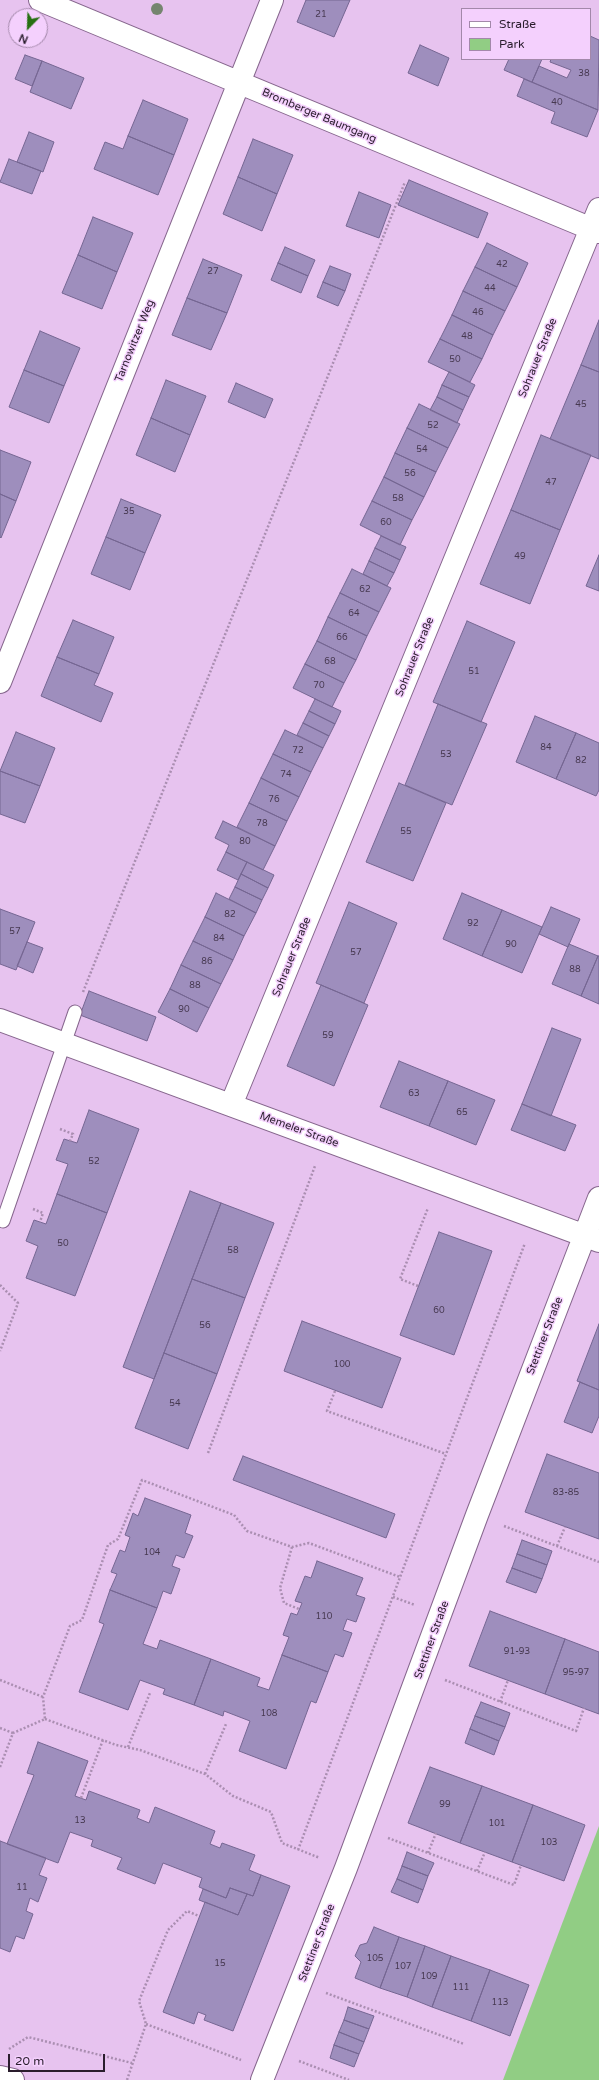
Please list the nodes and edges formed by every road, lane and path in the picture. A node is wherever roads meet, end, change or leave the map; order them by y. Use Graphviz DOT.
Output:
graph roads {
  1 [pos="40,0"];
  2 [pos="272,0"];
  3 [pos="238,82"];
  4 [pos="406,179"];
  5 [pos="596,223"];
  6 [pos="0,682"];
  7 [pos="75,1012"];
  8 [pos="0,1020"];
  9 [pos="65,1044"];
  10 [pos="231,1105"];
  11 [pos="61,1129"];
  12 [pos="325,1140"];
  13 [pos="70,1141"];
  14 [pos="438,1182"];
  15 [pos="599,1198"];
  16 [pos="31,1209"];
  17 [pos="535,1218"];
  18 [pos="4,1221"];
  19 [pos="40,1222"];
  20 [pos="591,1238"];
  21 [pos="0,1285"];
  22 [pos="418,1286"];
  23 [pos="0,1351"];
  24 [pos="335,1391"];
  25 [pos="208,1453"];
  26 [pos="446,1454"];
  27 [pos="477,1515"];
  28 [pos="565,1526"];
  29 [pos="557,1546"];
  30 [pos="292,1547"];
  31 [pos="599,1562"];
  32 [pos="400,1577"];
  33 [pos="299,1609"];
  34 [pos="420,1671"];
  35 [pos="0,1680"];
  36 [pos="508,1680"];
  37 [pos="150,1693"];
  38 [pos="43,1697"];
  39 [pos="500,1702"];
  40 [pos="584,1708"];
  41 [pos="45,1719"];
  42 [pos="226,1724"];
  43 [pos="0,1728"];
  44 [pos="13,1733"];
  45 [pos="103,1740"];
  46 [pos="128,1747"];
  47 [pos="0,1767"];
  48 [pos="206,1774"];
  49 [pos="81,1798"];
  50 [pos="361,1828"];
  51 [pos="436,1833"];
  52 [pos="298,1850"];
  53 [pos="485,1852"];
  54 [pos="428,1853"];
  55 [pos="521,1865"];
  56 [pos="346,1868"];
  57 [pos="477,1872"];
  58 [pos="199,1916"];
  59 [pos="301,1984"];
  60 [pos="146,2024"];
  61 [pos="464,2044"];
  62 [pos="6,2051"];
  63 [pos="302,2062"];
  64 [pos="132,2063"];
  65 [pos="265,2075"];
  66 [pos="0,2076"];
  67 [pos="13,2080"];
  68 [pos="127,2080"];
  69 [pos="349,2080"];
  1 -- 3 [label="street, Bromberger Baumgang"];
  2 -- 3 [label="street, Tarnowitzer Weg"];
  3 -- 5 [label="street, Bromberger Baumgang"];
  3 -- 6 [label="street, Tarnowitzer Weg"];
  4 -- 7 [label="path"];
  5 -- 10 [label="street, Sohrauer Straße"];
  7 -- 9 [label="lane"];
  8 -- 9 [label="street, Memeler Straße"];
  9 -- 10 [label="street, Memeler Straße"];
  9 -- 18 [label="lane"];
  10 -- 12 [label="street, Memeler Straße"];
  11 -- 13 [label="path"];
  12 -- 14 [label="street, Memeler Straße"];
  12 -- 25 [label="path"];
  14 -- 17 [label="street, Memeler Straße"];
  14 -- 22 [label="path"];
  15 -- 20 [label="street, Stettiner Straße"];
  16 -- 19 [label="path"];
  17 -- 20 [label="street, Memeler Straße"];
  17 -- 26 [label="path"];
  20 -- 27 [label="street, Stettiner Straße"];
  21 -- 23 [label="path"];
  24 -- 26 [label="path"];
  26 -- 32 [label="path"];
  27 -- 29 [label="path"];
  27 -- 34 [label="street, Stettiner Straße"];
  28 -- 29 [label="path"];
  29 -- 31 [label="path"];
  30 -- 32 [label="path"];
  30 -- 33 [label="path"];
  30 -- 38 [label="path"];
  32 -- 52 [label="path"];
  34 -- 39 [label="path"];
  34 -- 50 [label="street, Stettiner Straße"];
  35 -- 38 [label="path"];
  36 -- 39 [label="path"];
  37 -- 46 [label="path"];
  38 -- 41 [label="path"];
  39 -- 40 [label="path"];
  41 -- 44 [label="path"];
  41 -- 45 [label="path"];
  42 -- 48 [label="path"];
  43 -- 44 [label="path"];
  44 -- 47 [label="path"];
  45 -- 46 [label="path"];
  45 -- 49 [label="path"];
  46 -- 48 [label="path"];
  48 -- 52 [label="path"];
  50 -- 54 [label="path"];
  50 -- 56 [label="street, Stettiner Straße"];
  51 -- 54 [label="path"];
  52 -- 56 [label="path"];
  53 -- 57 [label="path"];
  54 -- 57 [label="path"];
  55 -- 57 [label="path"];
  56 -- 59 [label="street, Stettiner Straße"];
  58 -- 60 [label="path"];
  59 -- 61 [label="path"];
  59 -- 65 [label="street, Stettiner Straße"];
  60 -- 64 [label="path"];
  60 -- 65 [label="path"];
  62 -- 64 [label="path"];
  63 -- 69 [label="path"];
  64 -- 68 [label="path"];
  66 -- 67 [label="street"];
}
